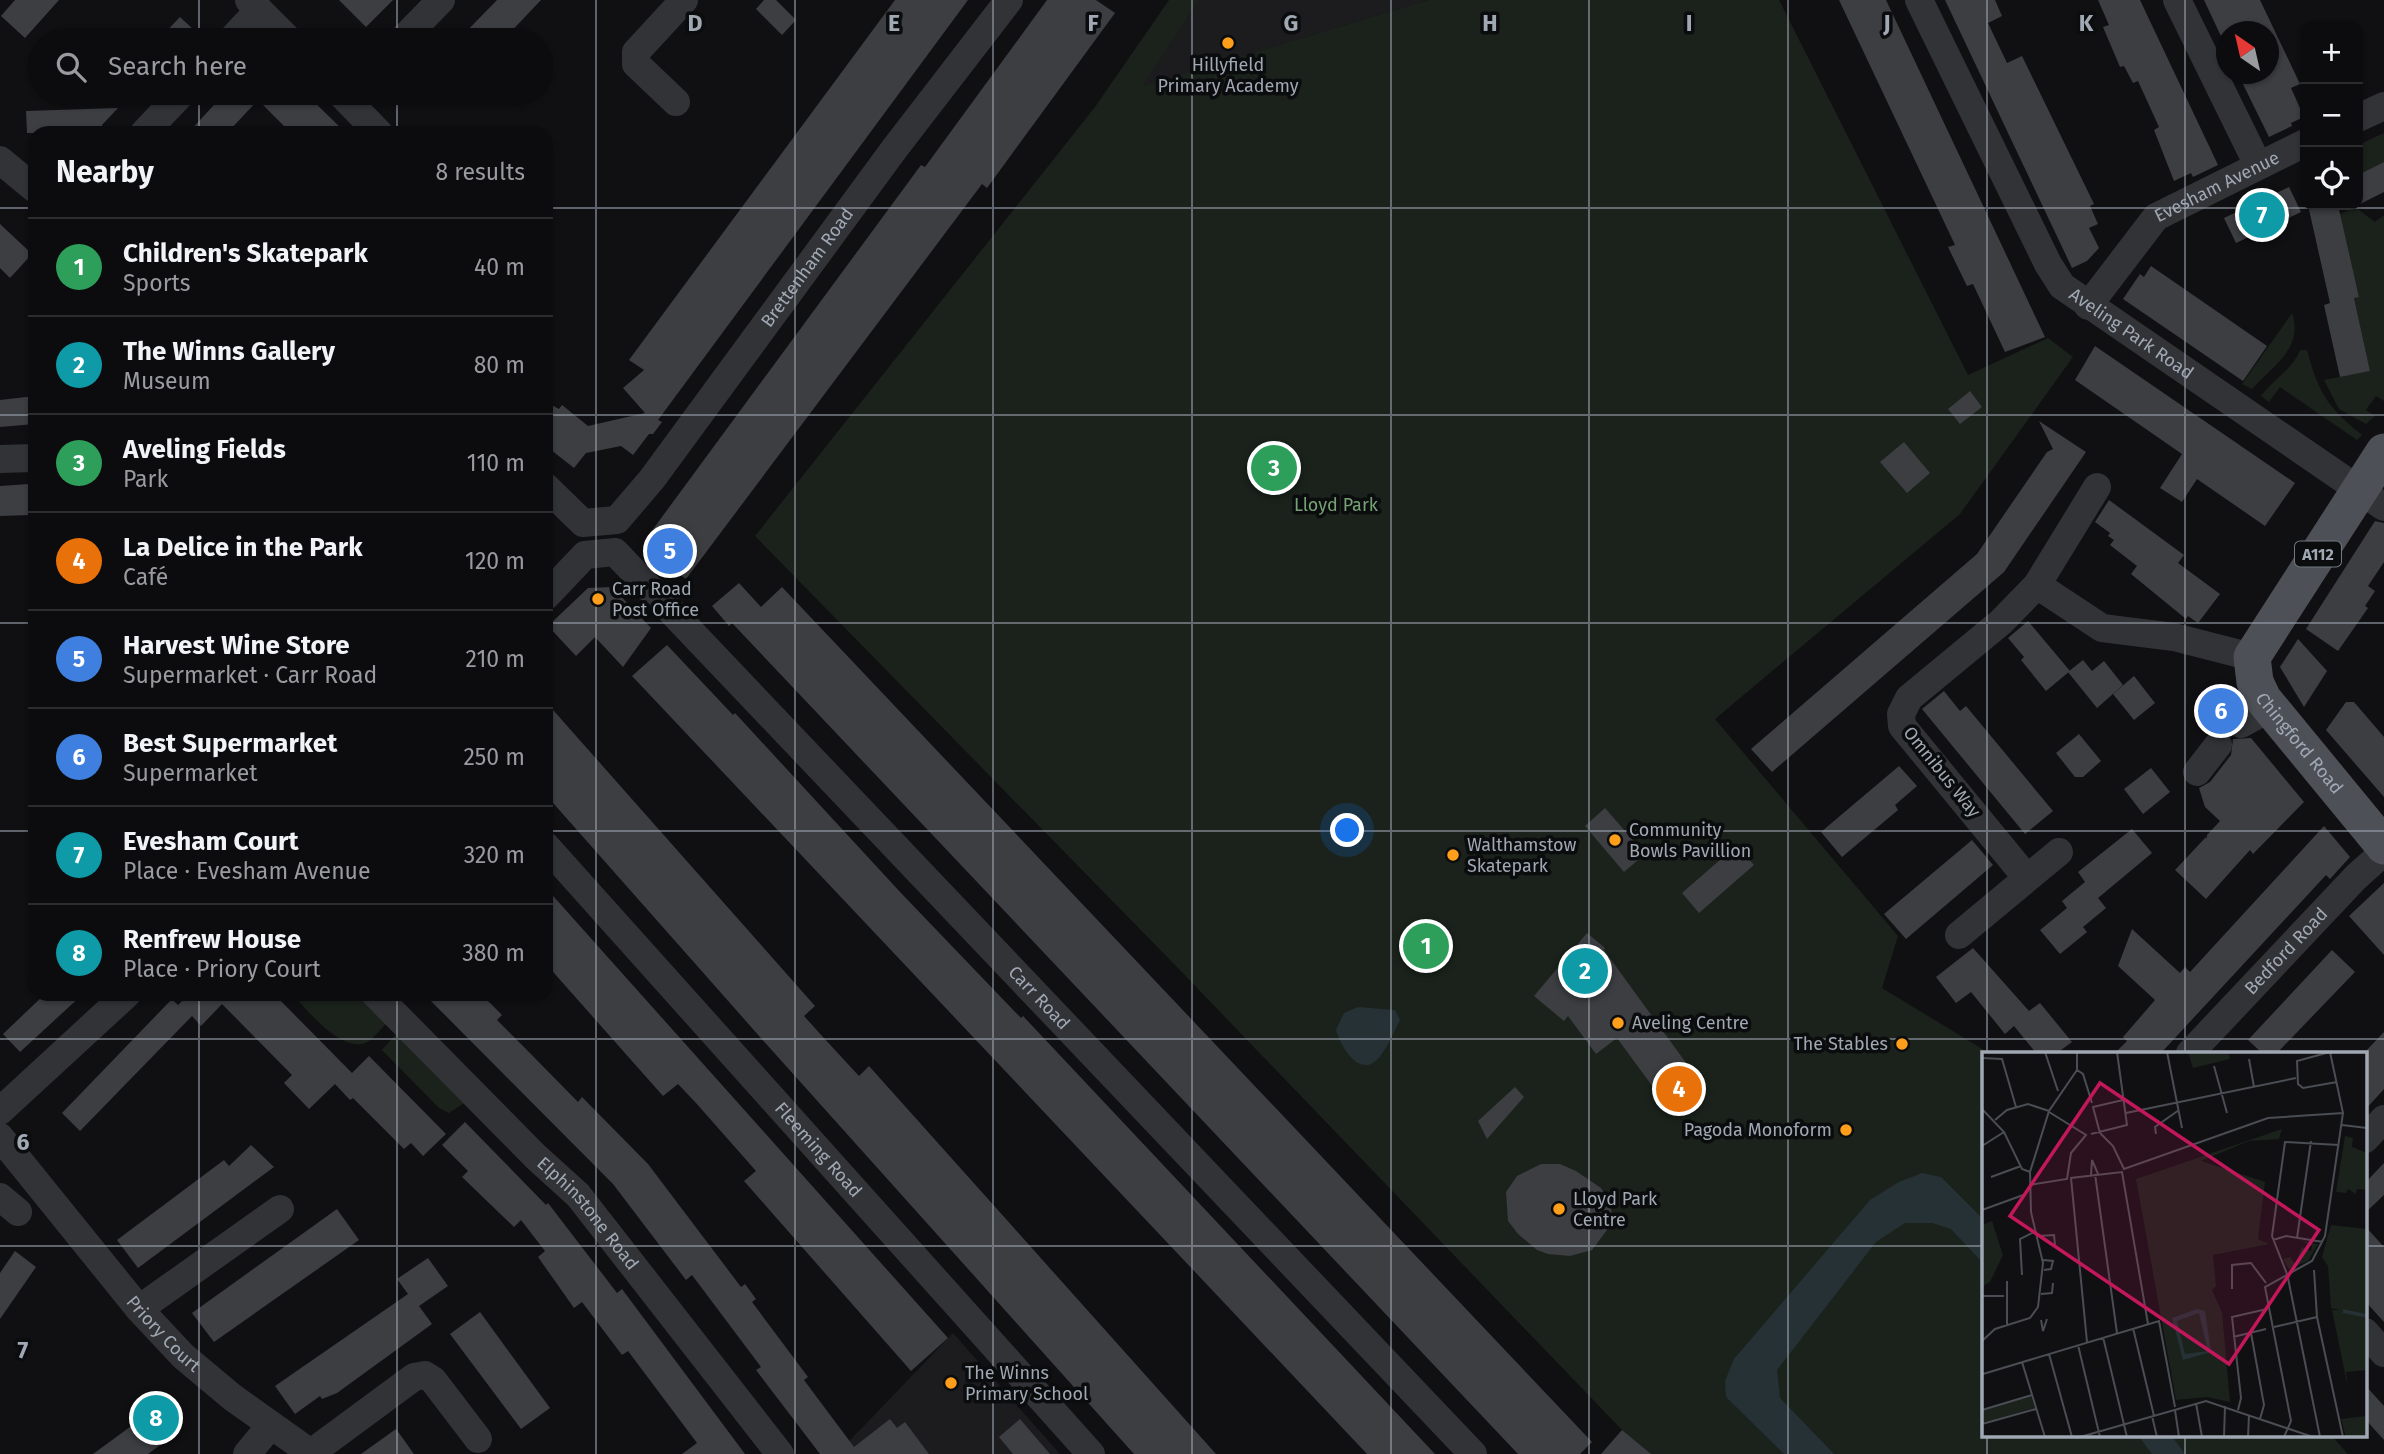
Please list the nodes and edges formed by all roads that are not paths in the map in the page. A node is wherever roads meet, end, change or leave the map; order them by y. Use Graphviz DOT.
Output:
graph roads {
  1 [pos="441,0"];
  2 [pos="684,0"];
  3 [pos="1009,0"];
  4 [pos="1919,0"];
  5 [pos="2177,0"];
  6 [pos="254,5"];
  7 [pos="239,28"];
  8 [pos="277,28"];
  9 [pos="414,28"];
  10 [pos="676,102"];
  11 [pos="171,105"];
  12 [pos="355,105"];
  13 [pos="2384,106"];
  14 [pos="2363,116"];
  15 [pos="151,126"];
  16 [pos="373,126"];
  17 [pos="2300,145"];
  18 [pos="0,160"];
  19 [pos="2258,165"];
  20 [pos="28,183"];
  21 [pos="2088,306"];
  22 [pos="2384,452"];
  23 [pos="28,458"];
  24 [pos="0,460"];
  25 [pos="2097,487"];
  26 [pos="553,494"];
  27 [pos="2372,499"];
  28 [pos="2038,585"];
  29 [pos="553,589"];
  30 [pos="2252,657"];
  31 [pos="2218,745"];
  32 [pos="2197,772"];
  33 [pos="2384,846"];
  34 [pos="2059,852"];
  35 [pos="2384,852"];
  36 [pos="553,854"];
  37 [pos="2027,878"];
  38 [pos="1959,935"];
  39 [pos="119,1001"];
  40 [pos="382,1001"];
  41 [pos="2191,1052"];
  42 [pos="0,1111"];
  43 [pos="2384,1119"];
  44 [pos="0,1137"];
  45 [pos="2366,1138"];
  46 [pos="280,1209"];
  47 [pos="139,1309"];
  48 [pos="2366,1333"];
  49 [pos="2384,1353"];
  50 [pos="271,1425"];
  51 [pos="478,1439"];
  52 [pos="247,1454"];
  53 [pos="311,1454"];
  54 [pos="780,1454"];
  55 [pos="1091,1454"];
  56 [pos="1474,1454"];
  1 -- 9 [label="street"];
  2 -- 10 [label="street"];
  3 -- 26 [label="street, Brettenham Road"];
  4 -- 21 [label="street, Aveling Park Road"];
  5 -- 19 [label="street"];
  6 -- 7 [label="street"];
  6 -- 8 [label="street"];
  11 -- 15 [label="street"];
  12 -- 16 [label="street"];
  13 -- 14 [label="street"];
  17 -- 19 [label="street, Evesham Avenue"];
  18 -- 20 [label="street"];
  19 -- 21 [label="street, Evesham Avenue"];
  21 -- 27 [label="street, Aveling Park Road"];
  22 -- 27 [label="main road, A112"];
  23 -- 24 [label="street"];
  25 -- 28 [label="street, Omnibus Way"];
  27 -- 30 [label="main road, A112"];
  28 -- 30 [label="street"];
  28 -- 37 [label="street, Omnibus Way"];
  29 -- 56 [label="street, Carr Road"];
  30 -- 33 [label="main road, Chingford Road"];
  31 -- 32 [label="street"];
  34 -- 37 [label="street"];
  35 -- 41 [label="street, Bedford Road"];
  36 -- 55 [label="street, Fleeming Road"];
  37 -- 38 [label="street"];
  39 -- 42 [label="street"];
  40 -- 54 [label="street, Elphinstone Road"];
  43 -- 45 [label="street"];
  44 -- 47 [label="street, Priory Court"];
  46 -- 47 [label="street"];
  47 -- 50 [label="street, Priory Court"];
  48 -- 49 [label="street"];
  50 -- 52 [label="street"];
  50 -- 53 [label="street, Priory Court"];
  51 -- 53 [label="street"];
}
